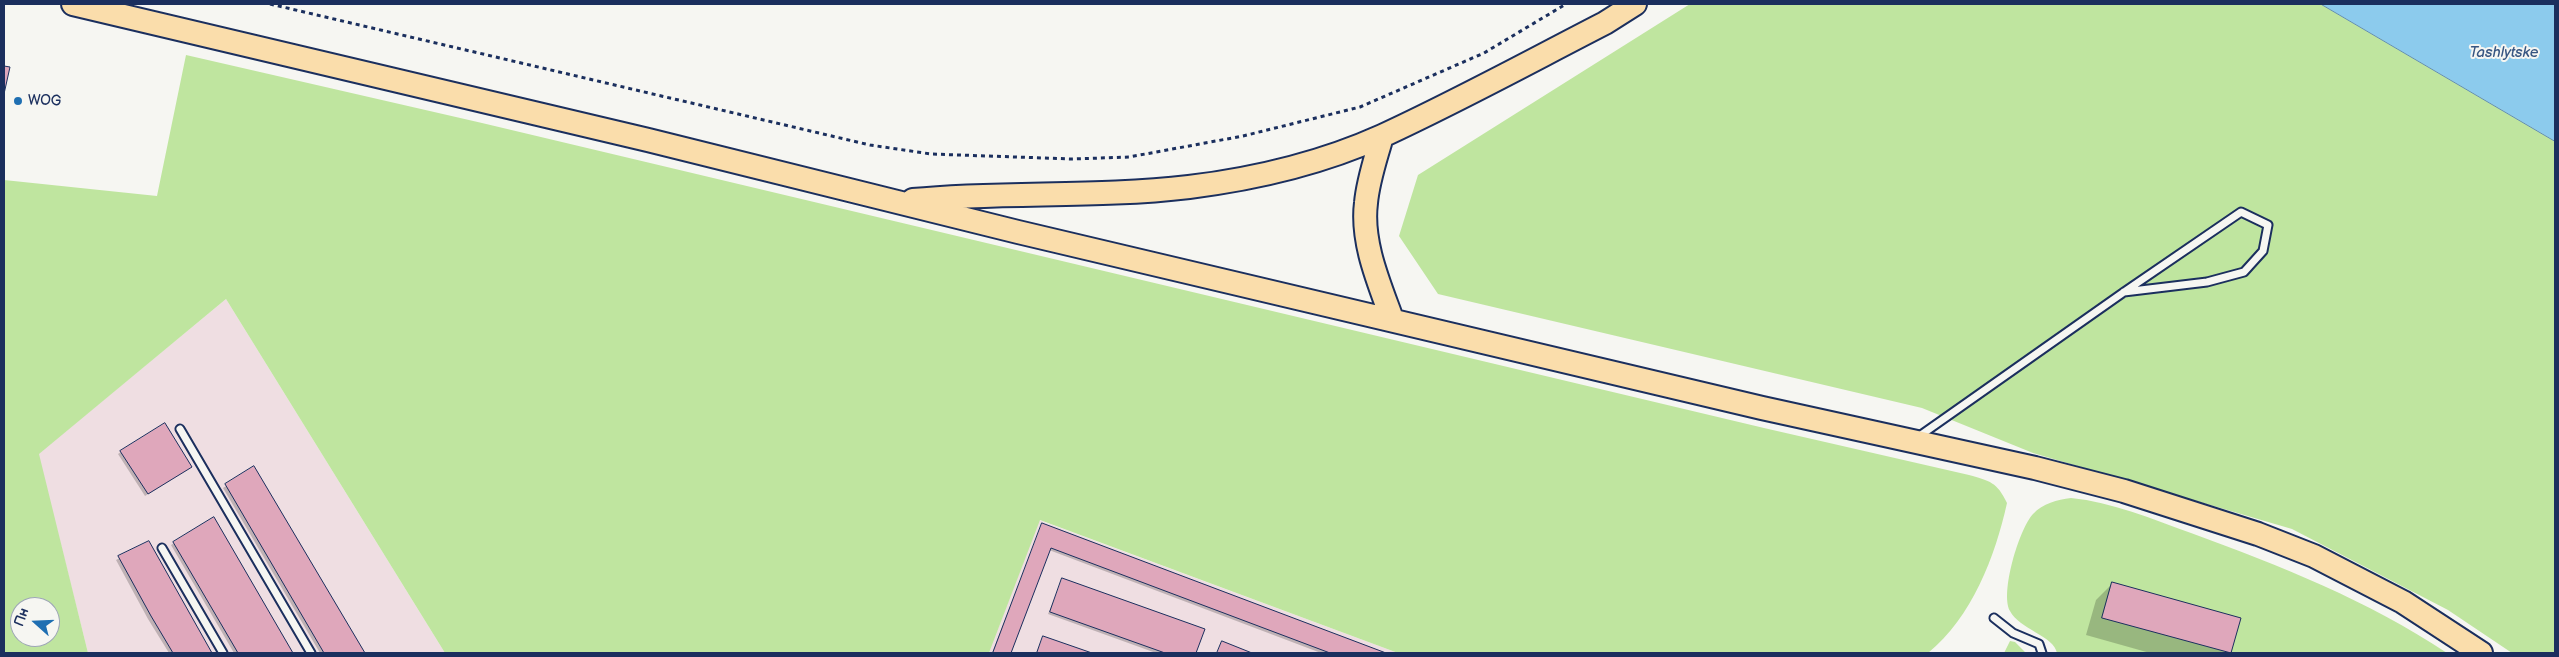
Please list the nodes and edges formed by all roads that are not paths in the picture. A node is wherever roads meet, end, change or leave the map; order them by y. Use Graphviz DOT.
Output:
graph roads {
  1 [pos="74,4"];
  2 [pos="1635,4"];
  3 [pos="1382,136"];
  4 [pos="894,202"];
  5 [pos="2124,292"];
  6 [pos="1392,319"];
  7 [pos="180,430"];
  8 [pos="1914,440"];
  9 [pos="162,548"];
  10 [pos="1994,618"];
  11 [pos="223,653"];
  12 [pos="311,653"];
  13 [pos="2042,653"];
  14 [pos="2481,653"];
  1 -- 4 [label="main road"];
  2 -- 3 [label="main road"];
  3 -- 4 [label="main road"];
  3 -- 6 [label="main road"];
  4 -- 6 [label="main road"];
  5 -- 5 [label="lane"];
  5 -- 8 [label="lane"];
  6 -- 8 [label="main road"];
  7 -- 12 [label="lane"];
  8 -- 14 [label="main road"];
  9 -- 11 [label="lane"];
  10 -- 13 [label="lane"];
}
